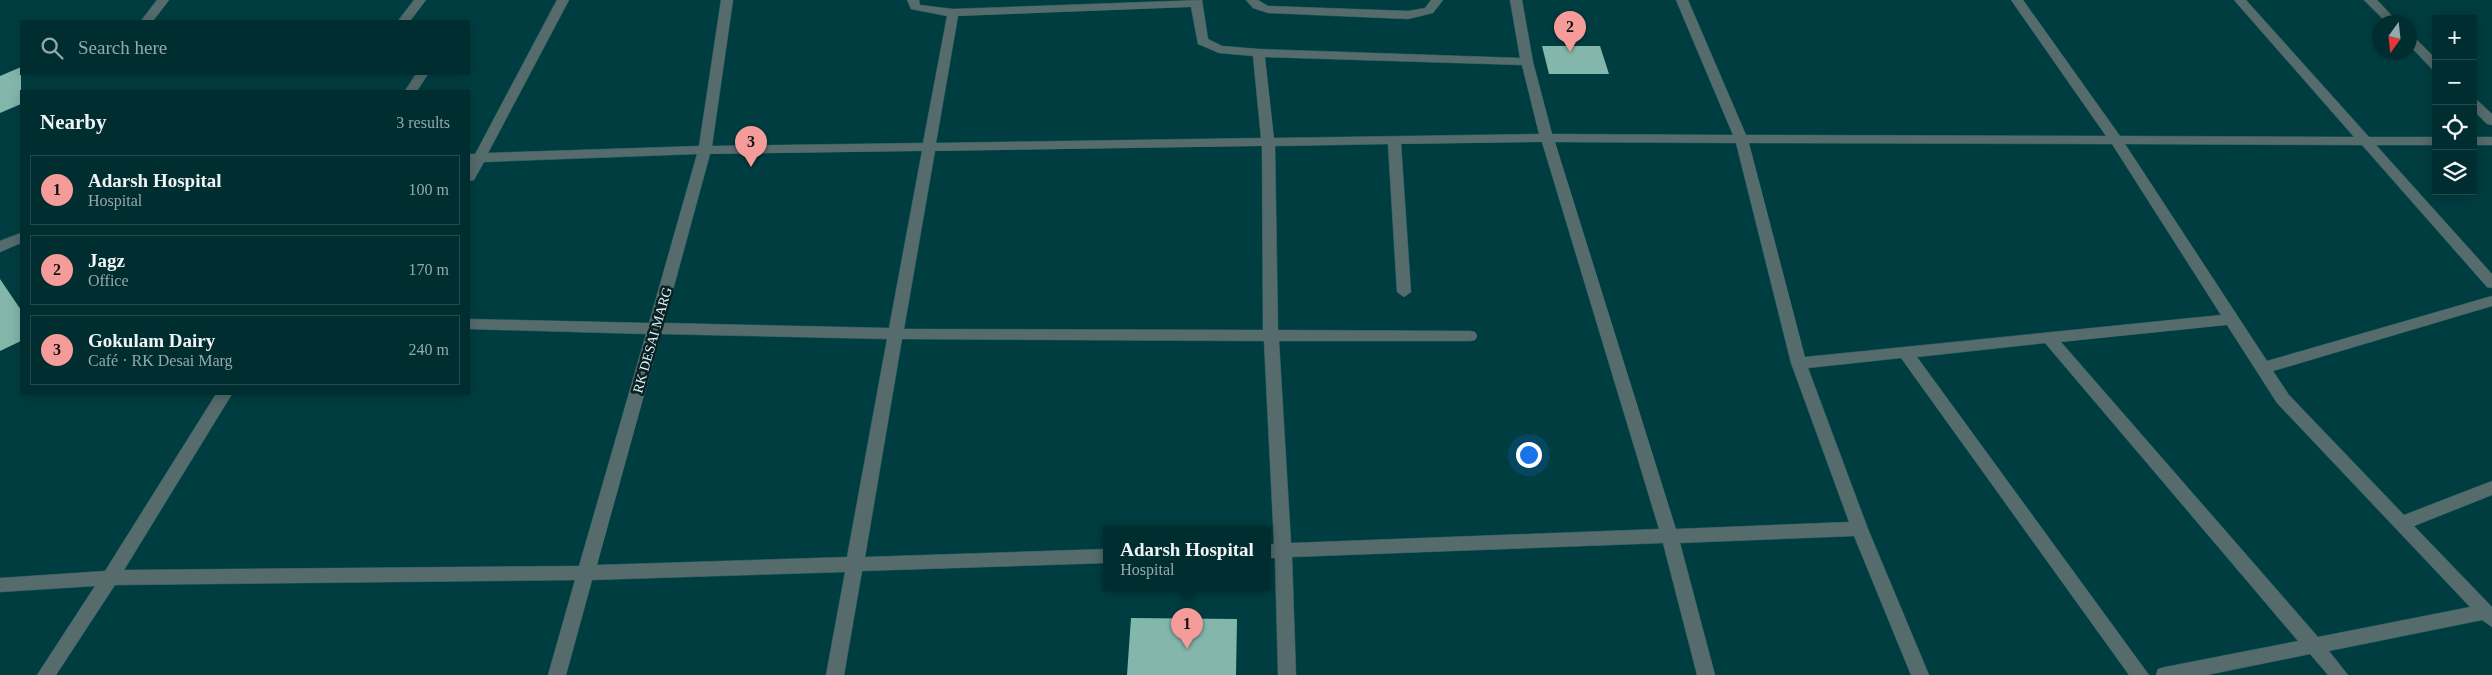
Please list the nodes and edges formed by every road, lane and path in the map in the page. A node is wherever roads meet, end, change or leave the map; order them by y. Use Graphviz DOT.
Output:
graph roads {
  1 [pos="163,0"];
  2 [pos="420,0"];
  3 [pos="562,0"];
  4 [pos="727,0"];
  5 [pos="913,0"];
  6 [pos="1252,0"];
  7 [pos="1437,0"];
  8 [pos="1516,0"];
  9 [pos="1682,0"];
  10 [pos="2017,0"];
  11 [pos="2240,0"];
  12 [pos="2370,0"];
  13 [pos="1196,1"];
  14 [pos="1048,5"];
  15 [pos="954,13"];
  16 [pos="2385,15"];
  17 [pos="148,20"];
  18 [pos="405,20"];
  19 [pos="2417,47"];
  20 [pos="1260,53"];
  21 [pos="1527,62"];
  22 [pos="2432,62"];
  23 [pos="421,75"];
  24 [pos="412,90"];
  25 [pos="2475,105"];
  26 [pos="2492,121"];
  27 [pos="1547,138"];
  28 [pos="1741,138"];
  29 [pos="1394,140"];
  30 [pos="2116,140"];
  31 [pos="2366,140"];
  32 [pos="2432,141"];
  33 [pos="2477,141"];
  34 [pos="2492,141"];
  35 [pos="1268,142"];
  36 [pos="929,147"];
  37 [pos="705,150"];
  38 [pos="474,158"];
  39 [pos="470,173"];
  40 [pos="20,238"];
  41 [pos="0,247"];
  42 [pos="2492,283"];
  43 [pos="1404,292"];
  44 [pos="2492,301"];
  45 [pos="2230,319"];
  46 [pos="470,324"];
  47 [pos="656,327"];
  48 [pos="896,334"];
  49 [pos="1270,334"];
  50 [pos="1470,336"];
  51 [pos="2049,338"];
  52 [pos="1905,352"];
  53 [pos="1799,363"];
  54 [pos="2263,368"];
  55 [pos="223,395"];
  56 [pos="2492,488"];
  57 [pos="2400,524"];
  58 [pos="1860,529"];
  59 [pos="1670,538"];
  60 [pos="1275,551"];
  61 [pos="1103,556"];
  62 [pos="854,564"];
  63 [pos="585,573"];
  64 [pos="110,578"];
  65 [pos="0,585"];
  66 [pos="2489,615"];
  67 [pos="2314,646"];
  68 [pos="46,675"];
  69 [pos="557,675"];
  70 [pos="834,675"];
  71 [pos="1287,675"];
  72 [pos="1706,675"];
  73 [pos="1920,675"];
  74 [pos="2140,675"];
  75 [pos="2165,675"];
  76 [pos="2339,675"];
  1 -- 17 [label="street"];
  2 -- 18 [label="street"];
  3 -- 38 [label="street"];
  4 -- 37 [label="street, RK DESAI MARG"];
  5 -- 15 [label="street"];
  6 -- 7 [label="street"];
  8 -- 21 [label="street"];
  9 -- 28 [label="street"];
  10 -- 30 [label="street"];
  11 -- 31 [label="street"];
  12 -- 16 [label="street"];
  13 -- 14 [label="street"];
  13 -- 20 [label="street"];
  14 -- 15 [label="street"];
  15 -- 36 [label="street"];
  19 -- 22 [label="street"];
  20 -- 21 [label="street"];
  20 -- 35 [label="street"];
  21 -- 27 [label="street"];
  23 -- 24 [label="street"];
  25 -- 26 [label="street"];
  27 -- 28 [label="street"];
  27 -- 29 [label="street"];
  27 -- 59 [label="street"];
  28 -- 30 [label="street"];
  28 -- 53 [label="street"];
  29 -- 35 [label="street"];
  29 -- 43 [label="street"];
  30 -- 31 [label="street"];
  30 -- 45 [label="street"];
  31 -- 32 [label="street"];
  31 -- 42 [label="street"];
  33 -- 34 [label="street"];
  35 -- 36 [label="street"];
  35 -- 49 [label="street"];
  36 -- 37 [label="street"];
  36 -- 48 [label="street"];
  37 -- 38 [label="street"];
  37 -- 47 [label="street, RK DESAI MARG"];
  38 -- 39 [label="street"];
  40 -- 41 [label="street"];
  44 -- 54 [label="street"];
  45 -- 51 [label="street"];
  45 -- 54 [label="street"];
  46 -- 47 [label="street"];
  47 -- 48 [label="street"];
  47 -- 63 [label="street, RK DESAI MARG"];
  48 -- 49 [label="street"];
  48 -- 62 [label="street"];
  49 -- 50 [label="street"];
  49 -- 60 [label="street"];
  51 -- 52 [label="street"];
  51 -- 67 [label="street"];
  52 -- 53 [label="street"];
  52 -- 74 [label="street"];
  53 -- 58 [label="street"];
  54 -- 57 [label="street"];
  55 -- 64 [label="street"];
  56 -- 57 [label="street"];
  57 -- 66 [label="street"];
  58 -- 59 [label="street"];
  58 -- 73 [label="street"];
  59 -- 60 [label="street"];
  59 -- 72 [label="street"];
  60 -- 71 [label="street"];
  61 -- 62 [label="street"];
  62 -- 63 [label="street"];
  62 -- 70 [label="street"];
  63 -- 64 [label="street"];
  63 -- 69 [label="street, RK DESAI MARG"];
  64 -- 65 [label="street"];
  64 -- 68 [label="street"];
  66 -- 67 [label="street"];
  67 -- 75 [label="street"];
  67 -- 76 [label="street"];
}
